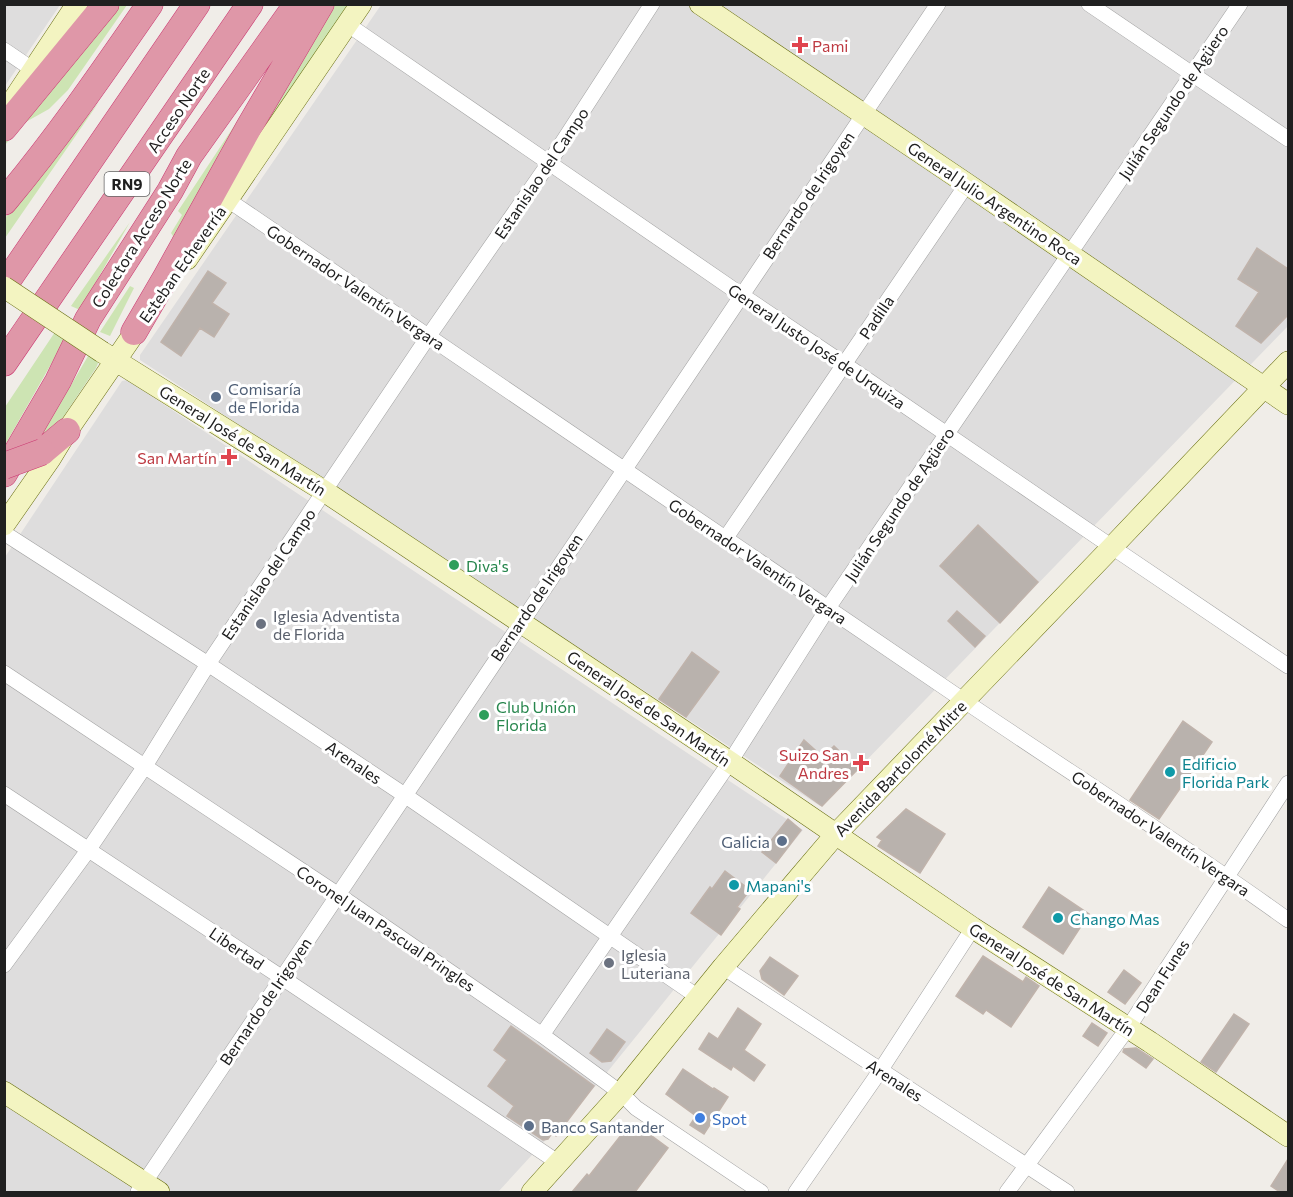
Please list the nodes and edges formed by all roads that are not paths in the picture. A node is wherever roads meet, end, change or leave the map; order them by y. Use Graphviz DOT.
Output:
graph roads {
  1 [pos="77,4"];
  2 [pos="106,4"];
  3 [pos="150,4"];
  4 [pos="197,4"];
  5 [pos="250,4"];
  6 [pos="297,4"];
  7 [pos="321,4"];
  8 [pos="361,4"];
  9 [pos="652,4"];
  10 [pos="700,4"];
  11 [pos="938,4"];
  12 [pos="1089,4"];
  13 [pos="1240,4"];
  14 [pos="347,24"];
  15 [pos="4,51"];
  16 [pos="33,69"];
  17 [pos="1192,75"];
  18 [pos="4,113"];
  19 [pos="863,114"];
  20 [pos="4,128"];
  21 [pos="1288,139"];
  22 [pos="549,163"];
  23 [pos="967,184"];
  24 [pos="228,200"];
  25 [pos="4,202"];
  26 [pos="1070,254"];
  27 [pos="4,286"];
  28 [pos="740,294"];
  29 [pos="134,332"];
  30 [pos="428,337"];
  31 [pos="109,356"];
  32 [pos="1288,362"];
  33 [pos="4,363"];
  34 [pos="844,364"];
  35 [pos="1264,387"];
  36 [pos="1288,404"];
  37 [pos="67,431"];
  38 [pos="947,433"];
  39 [pos="4,466"];
  40 [pos="622,470"];
  41 [pos="4,474"];
  42 [pos="324,491"];
  43 [pos="4,525"];
  44 [pos="4,533"];
  45 [pos="725,539"];
  46 [pos="1112,548"];
  47 [pos="828,608"];
  48 [pos="520,622"];
  49 [pos="208,664"];
  50 [pos="1288,666"];
  51 [pos="4,673"];
  52 [pos="964,701"];
  53 [pos="729,762"];
  54 [pos="145,766"];
  55 [pos="1288,783"];
  56 [pos="4,794"];
  57 [pos="403,794"];
  58 [pos="836,834"];
  59 [pos="89,849"];
  60 [pos="1227,876"];
  61 [pos="337,894"];
  62 [pos="1288,920"];
  63 [pos="973,928"];
  64 [pos="610,936"];
  65 [pos="4,965"];
  66 [pos="723,967"];
  67 [pos="281,977"];
  68 [pos="699,997"];
  69 [pos="1128,1028"];
  70 [pos="542,1035"];
  71 [pos="879,1071"];
  72 [pos="4,1092"];
  73 [pos="621,1093"];
  74 [pos="1288,1136"];
  75 [pos="558,1163"];
  76 [pos="1027,1166"];
  77 [pos="147,1189"];
  78 [pos="532,1192"];
  79 [pos="761,1192"];
  80 [pos="796,1192"];
  81 [pos="1007,1192"];
  82 [pos="1067,1192"];
  1 -- 16 [label="street"];
  2 -- 20 [label="highway"];
  3 -- 25 [label="highway"];
  4 -- 27 [label="highway, RN9"];
  5 -- 33 [label="highway, Acceso Norte / RN9"];
  6 -- 41 [label="highway, Colectora Acceso Norte"];
  7 -- 29 [label="highway"];
  8 -- 14 [label="street, Esteban Echeverría"];
  9 -- 22 [label="street, Estanislao del Campo"];
  10 -- 19 [label="street, General Julio Argentino Roca"];
  11 -- 19 [label="street, Bernardo de Irigoyen"];
  12 -- 17 [label="street"];
  13 -- 17 [label="street, Julián Segundo de Agüero"];
  14 -- 22 [label="street, General Justo José de Urquiza"];
  14 -- 24 [label="street, Esteban Echeverría"];
  15 -- 16 [label="street"];
  16 -- 18 [label="street"];
  17 -- 21 [label="street"];
  17 -- 26 [label="street, Julián Segundo de Agüero"];
  19 -- 23 [label="street, General Julio Argentino Roca"];
  19 -- 28 [label="street, Bernardo de Irigoyen"];
  22 -- 28 [label="street, General Justo José de Urquiza"];
  22 -- 30 [label="street, Estanislao del Campo"];
  23 -- 26 [label="street, General Julio Argentino Roca"];
  23 -- 34 [label="street, Padilla"];
  24 -- 29 [label="street, Esteban Echeverría"];
  24 -- 30 [label="street, Gobernador Valentín Vergara"];
  26 -- 35 [label="street, General Julio Argentino Roca"];
  26 -- 38 [label="street, Julián Segundo de Agüero"];
  27 -- 31 [label="street, General José de San Martín, bridge"];
  28 -- 34 [label="street, General Justo José de Urquiza"];
  28 -- 40 [label="street, Bernardo de Irigoyen"];
  29 -- 31 [label="street, Esteban Echeverría"];
  30 -- 40 [label="street, Gobernador Valentín Vergara"];
  30 -- 42 [label="street, Estanislao del Campo"];
  31 -- 37 [label="street, Esteban Echeverría"];
  31 -- 42 [label="street, General José de San Martín"];
  32 -- 35 [label="street, Avenida Bartolomé Mitre"];
  34 -- 38 [label="street, General Justo José de Urquiza"];
  34 -- 45 [label="street, Padilla"];
  35 -- 36 [label="street, General Julio Argentino Roca"];
  35 -- 46 [label="street, Avenida Bartolomé Mitre"];
  37 -- 39 [label="highway, bridge"];
  37 -- 43 [label="street, Esteban Echeverría"];
  38 -- 46 [label="street, General Justo José de Urquiza"];
  38 -- 47 [label="street, Julián Segundo de Agüero"];
  40 -- 45 [label="street, Gobernador Valentín Vergara"];
  40 -- 48 [label="street, Bernardo de Irigoyen"];
  42 -- 48 [label="street, General José de San Martín"];
  42 -- 49 [label="street, Estanislao del Campo"];
  44 -- 49 [label="street, Arenales"];
  45 -- 47 [label="street, Gobernador Valentín Vergara"];
  46 -- 50 [label="street, General Justo José de Urquiza"];
  46 -- 52 [label="street, Avenida Bartolomé Mitre"];
  47 -- 52 [label="street, Gobernador Valentín Vergara"];
  47 -- 53 [label="street, Julián Segundo de Agüero"];
  48 -- 53 [label="street, General José de San Martín"];
  48 -- 57 [label="street, Bernardo de Irigoyen"];
  49 -- 54 [label="street, Estanislao del Campo"];
  49 -- 57 [label="street, Arenales"];
  51 -- 54 [label="street, Coronel Juan Pascual Pringles"];
  52 -- 58 [label="street, Avenida Bartolomé Mitre"];
  52 -- 60 [label="street, Gobernador Valentín Vergara"];
  53 -- 58 [label="street, General José de San Martín"];
  53 -- 64 [label="street, Julián Segundo de Agüero"];
  54 -- 59 [label="street, Estanislao del Campo"];
  54 -- 61 [label="street, Coronel Juan Pascual Pringles"];
  55 -- 60 [label="street, Dean Funes"];
  56 -- 59 [label="street, Libertad"];
  57 -- 61 [label="street, Bernardo de Irigoyen"];
  57 -- 64 [label="street, Arenales"];
  58 -- 63 [label="street, General José de San Martín"];
  58 -- 66 [label="street, Avenida Bartolomé Mitre"];
  59 -- 65 [label="street, Estanislao del Campo"];
  59 -- 67 [label="street, Libertad"];
  60 -- 62 [label="street, Gobernador Valentín Vergara"];
  60 -- 69 [label="street, Dean Funes"];
  61 -- 67 [label="street, Bernardo de Irigoyen"];
  61 -- 70 [label="street, Coronel Juan Pascual Pringles"];
  63 -- 69 [label="street, General José de San Martín"];
  63 -- 71 [label="street"];
  64 -- 68 [label="street, Arenales"];
  64 -- 70 [label="street, Julián Segundo de Agüero"];
  66 -- 68 [label="street, Avenida Bartolomé Mitre"];
  66 -- 71 [label="street, Arenales"];
  67 -- 75 [label="street, Libertad"];
  67 -- 77 [label="street, Bernardo de Irigoyen"];
  68 -- 73 [label="street, Avenida Bartolomé Mitre"];
  69 -- 74 [label="street, General José de San Martín"];
  69 -- 76 [label="street, Dean Funes"];
  70 -- 73 [label="street, Coronel Juan Pascual Pringles"];
  71 -- 76 [label="street, Arenales"];
  71 -- 80 [label="street"];
  72 -- 77 [label="street"];
  73 -- 75 [label="street, Avenida Bartolomé Mitre"];
  73 -- 79 [label="street, Coronel Juan Pascual Pringles"];
  75 -- 78 [label="street, Avenida Bartolomé Mitre"];
  76 -- 81 [label="street, Dean Funes"];
  76 -- 82 [label="street, Arenales"];
}
